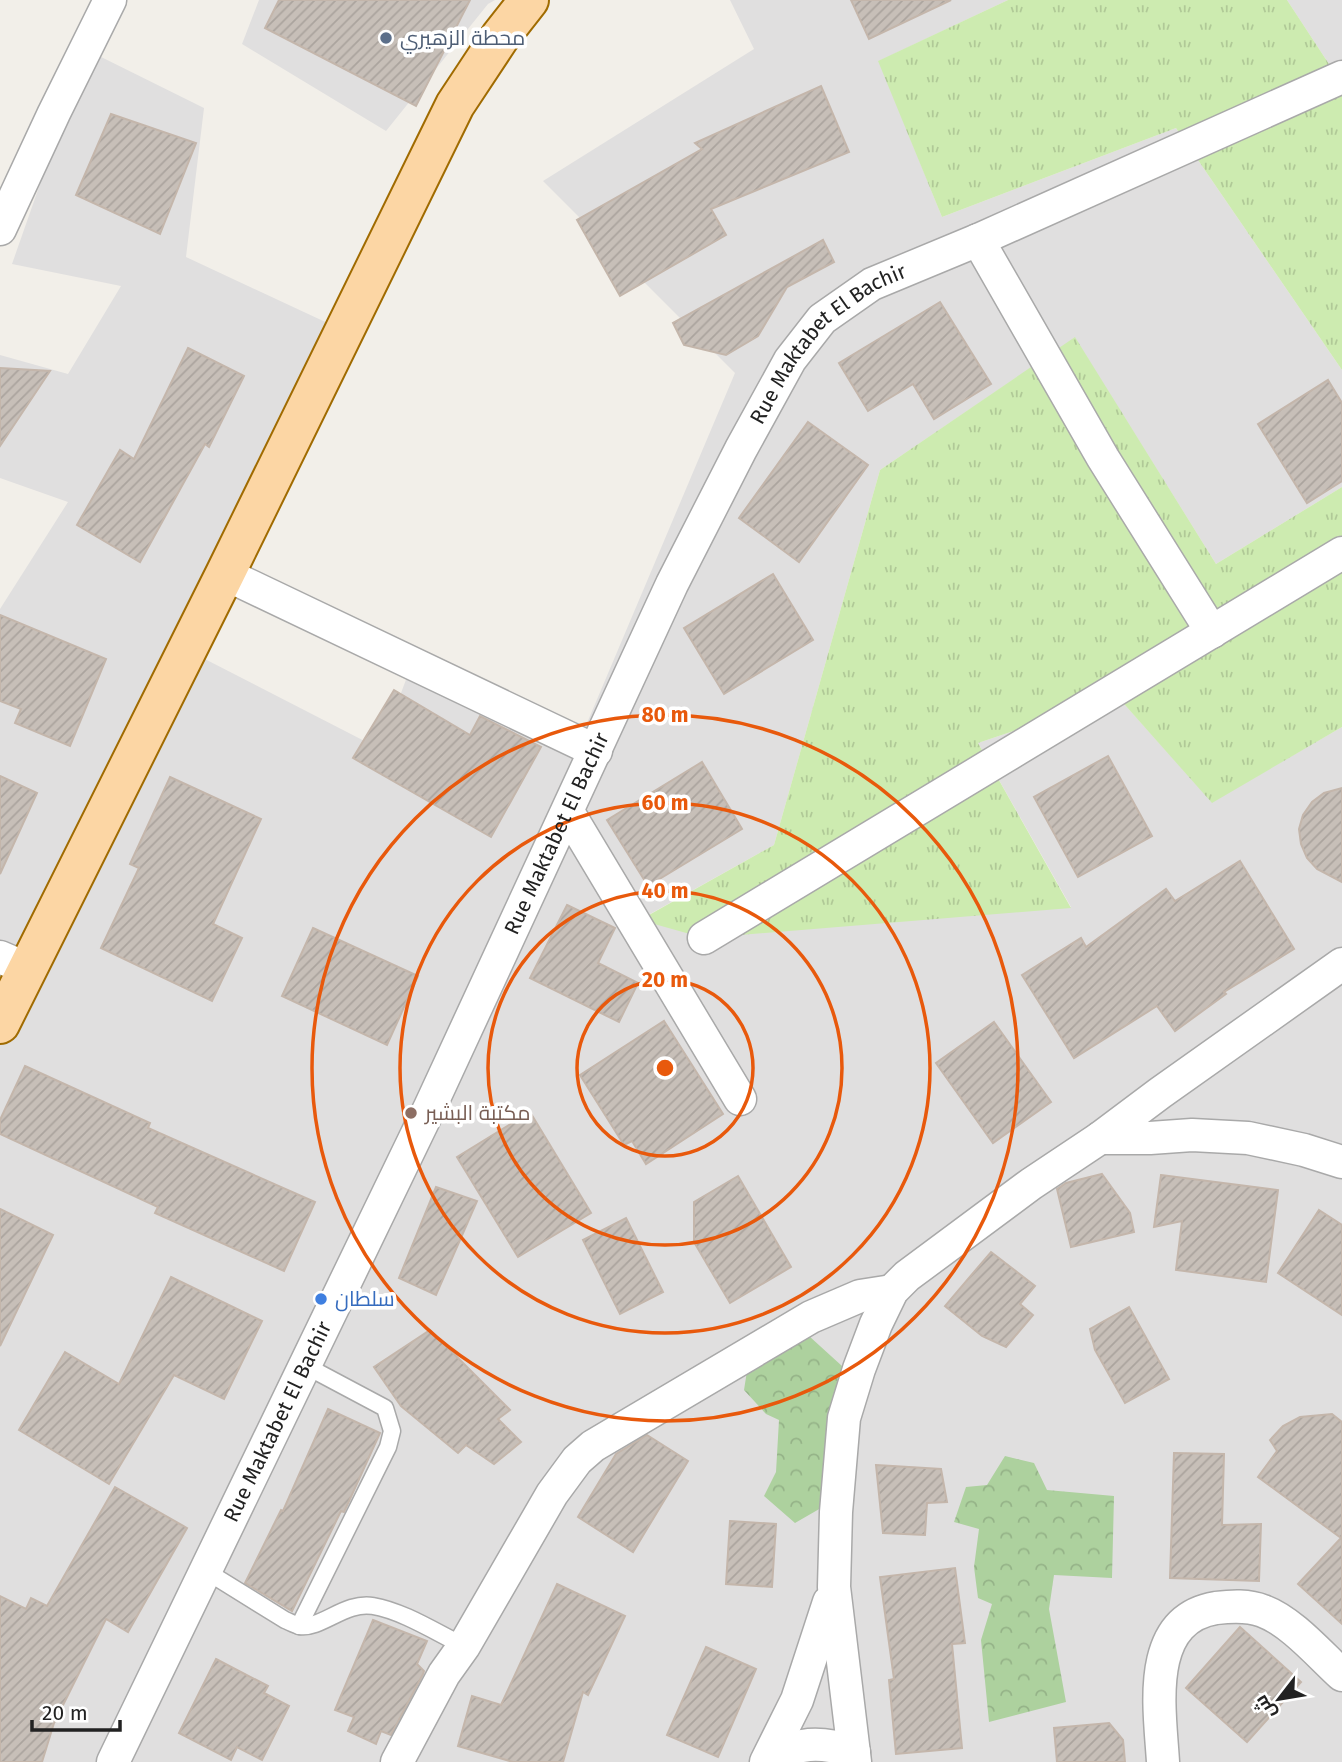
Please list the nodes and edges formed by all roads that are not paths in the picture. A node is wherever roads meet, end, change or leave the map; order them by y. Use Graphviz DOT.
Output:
graph roads {
  1 [pos="110,0"];
  2 [pos="529,0"];
  3 [pos="1342,77"];
  4 [pos="0,229"];
  5 [pos="978,240"];
  6 [pos="1342,552"];
  7 [pos="225,574"];
  8 [pos="1212,632"];
  9 [pos="596,751"];
  10 [pos="568,812"];
  11 [pos="704,938"];
  12 [pos="14,963"];
  13 [pos="1342,964"];
  14 [pos="0,1024"];
  15 [pos="740,1099"];
  16 [pos="1100,1138"];
  17 [pos="1342,1163"];
  18 [pos="892,1291"];
  19 [pos="306,1366"];
  20 [pos="206,1571"];
  21 [pos="834,1587"];
  22 [pos="299,1626"];
  23 [pos="464,1646"];
  24 [pos="1342,1675"];
  25 [pos="854,1757"];
  26 [pos="113,1762"];
  27 [pos="397,1762"];
  28 [pos="767,1762"];
  29 [pos="1163,1762"];
  1 -- 4 [label="street"];
  2 -- 7 [label="main road"];
  3 -- 5 [label="street, Rue Maktabet El Bachir"];
  5 -- 8 [label="street"];
  5 -- 9 [label="street, Rue Maktabet El Bachir"];
  6 -- 8 [label="street"];
  7 -- 9 [label="street"];
  7 -- 12 [label="main road"];
  8 -- 11 [label="street"];
  9 -- 10 [label="street, Rue Maktabet El Bachir"];
  10 -- 15 [label="street"];
  10 -- 19 [label="street, Rue Maktabet El Bachir"];
  12 -- 14 [label="main road"];
  13 -- 16 [label="street"];
  16 -- 17 [label="street"];
  16 -- 18 [label="street"];
  18 -- 21 [label="street"];
  18 -- 23 [label="street"];
  19 -- 20 [label="street, Rue Maktabet El Bachir"];
  19 -- 22 [label="lane"];
  20 -- 22 [label="lane"];
  20 -- 26 [label="street, Rue Maktabet El Bachir"];
  21 -- 25 [label="street"];
  21 -- 28 [label="street"];
  22 -- 23 [label="lane"];
  23 -- 27 [label="street"];
  24 -- 29 [label="street"];
  25 -- 28 [label="street"];
}
